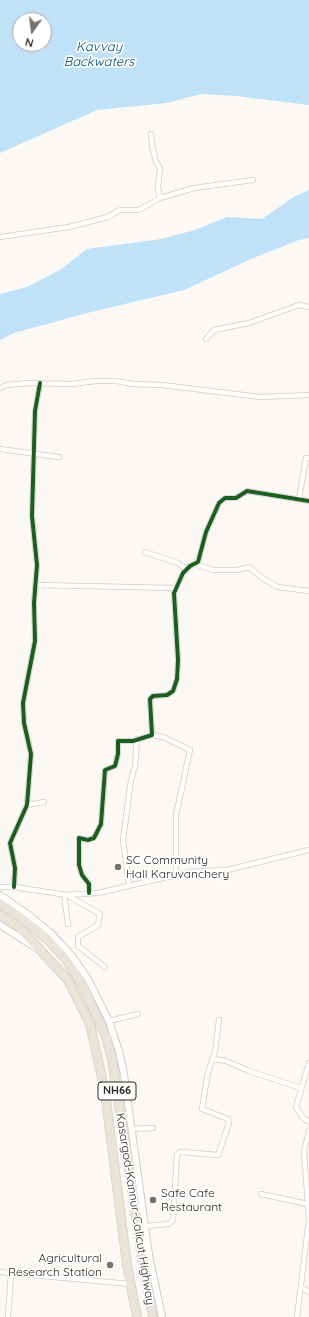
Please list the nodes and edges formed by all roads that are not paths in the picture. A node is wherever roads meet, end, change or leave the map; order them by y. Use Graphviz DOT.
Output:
graph roads {
  1 [pos="151,134"];
  2 [pos="253,180"];
  3 [pos="160,198"];
  4 [pos="0,237"];
  5 [pos="309,307"];
  6 [pos="206,338"];
  7 [pos="40,382"];
  8 [pos="0,388"];
  9 [pos="309,395"];
  10 [pos="0,449"];
  11 [pos="34,454"];
  12 [pos="59,457"];
  13 [pos="309,458"];
  14 [pos="299,499"];
  15 [pos="309,501"];
  16 [pos="145,552"];
  17 [pos="194,564"];
  18 [pos="186,569"];
  19 [pos="36,585"];
  20 [pos="176,588"];
  21 [pos="309,591"];
  22 [pos="152,735"];
  23 [pos="137,739"];
  24 [pos="44,802"];
  25 [pos="27,805"];
  26 [pos="309,850"];
  27 [pos="176,874"];
  28 [pos="129,884"];
  29 [pos="0,887"];
  30 [pos="14,887"];
  31 [pos="89,893"];
  32 [pos="0,895"];
  33 [pos="65,895"];
  34 [pos="0,904"];
  35 [pos="0,915"];
  36 [pos="0,924"];
  37 [pos="68,924"];
  38 [pos="42,951"];
  39 [pos="105,967"];
  40 [pos="138,1014"];
  41 [pos="109,1020"];
  42 [pos="219,1020"];
  43 [pos="213,1059"];
  44 [pos="309,1063"];
  45 [pos="300,1088"];
  46 [pos="309,1122"];
  47 [pos="153,1128"];
  48 [pos="131,1130"];
  49 [pos="309,1132"];
  50 [pos="261,1194"];
  51 [pos="308,1204"];
  52 [pos="146,1226"];
  53 [pos="0,1272"];
  54 [pos="11,1273"];
  55 [pos="130,1284"];
  56 [pos="301,1287"];
  57 [pos="309,1292"];
  58 [pos="8,1317"];
  59 [pos="137,1317"];
  60 [pos="153,1317"];
  61 [pos="162,1317"];
  62 [pos="297,1317"];
  1 -- 3 [label="street"];
  2 -- 3 [label="street"];
  3 -- 4 [label="street"];
  5 -- 6 [label="street"];
  7 -- 8 [label="street"];
  7 -- 9 [label="street"];
  7 -- 11 [label="street"];
  10 -- 11 [label="street"];
  11 -- 12 [label="street"];
  11 -- 19 [label="street"];
  13 -- 14 [label="street"];
  14 -- 15 [label="street"];
  14 -- 17 [label="street"];
  16 -- 18 [label="street"];
  17 -- 18 [label="street"];
  17 -- 21 [label="street"];
  18 -- 20 [label="street"];
  19 -- 20 [label="street"];
  19 -- 25 [label="street"];
  20 -- 22 [label="street"];
  22 -- 23 [label="street"];
  22 -- 27 [label="street"];
  23 -- 28 [label="street"];
  23 -- 31 [label="street"];
  24 -- 25 [label="street"];
  25 -- 30 [label="street"];
  26 -- 27 [label="street"];
  27 -- 28 [label="street"];
  28 -- 31 [label="street"];
  29 -- 30 [label="street"];
  30 -- 33 [label="street"];
  31 -- 33 [label="street"];
  32 -- 41 [label="street"];
  33 -- 37 [label="street"];
  33 -- 39 [label="street"];
  34 -- 60 [label="highway, Kasargod-Kannur-Calicut Highway / NH66"];
  35 -- 38 [label="highway, Kasargod-Kannur-Calicut Highway / NH66"];
  36 -- 38 [label="street"];
  38 -- 55 [label="highway, Kasargod-Kannur-Calicut Highway / NH66"];
  40 -- 41 [label="street"];
  41 -- 48 [label="street"];
  42 -- 43 [label="street"];
  43 -- 45 [label="street"];
  43 -- 52 [label="street"];
  44 -- 45 [label="street"];
  45 -- 46 [label="street"];
  47 -- 48 [label="street"];
  48 -- 52 [label="street"];
  49 -- 51 [label="street"];
  50 -- 51 [label="street"];
  51 -- 56 [label="street"];
  52 -- 61 [label="street"];
  53 -- 54 [label="street"];
  54 -- 55 [label="street"];
  54 -- 58 [label="street"];
  55 -- 59 [label="highway, Kasargod-Kannur-Calicut Highway / NH66"];
  56 -- 57 [label="street"];
  56 -- 62 [label="street"];
}
